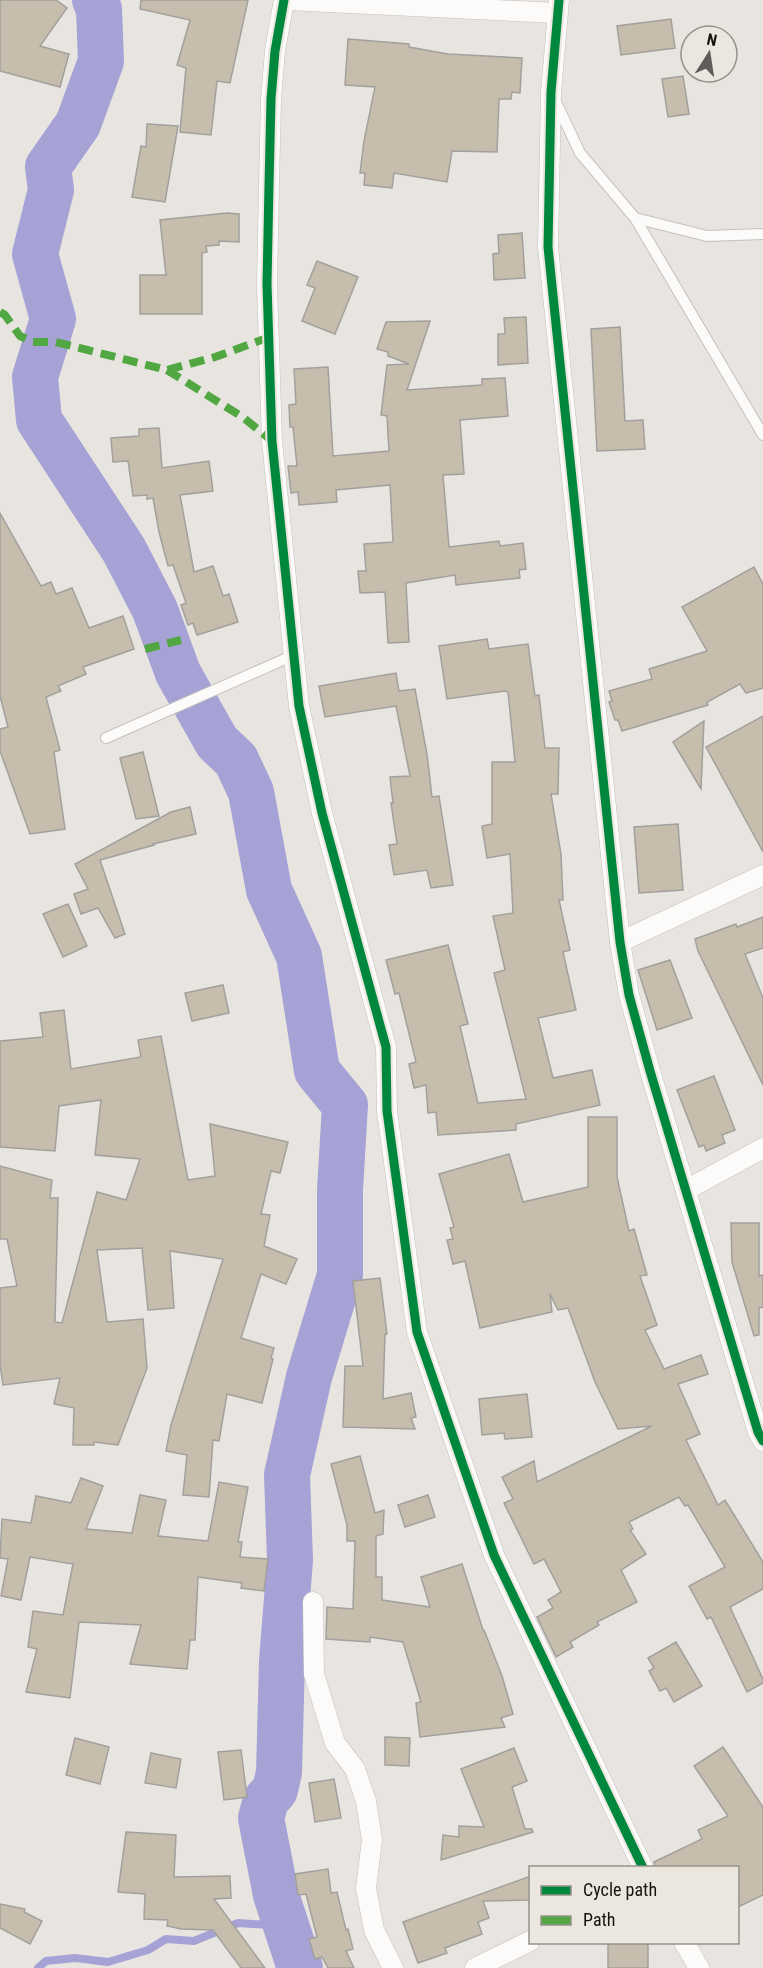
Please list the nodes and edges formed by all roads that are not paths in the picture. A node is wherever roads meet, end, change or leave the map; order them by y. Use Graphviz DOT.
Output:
graph roads {
  1 [pos="286,0"];
  2 [pos="558,6"];
  3 [pos="551,92"];
  4 [pos="635,218"];
  5 [pos="763,234"];
  6 [pos="763,435"];
  7 [pos="294,655"];
  8 [pos="106,738"];
  9 [pos="763,875"];
  10 [pos="620,942"];
  11 [pos="763,1148"];
  12 [pos="686,1190"];
  13 [pos="762,1434"];
  14 [pos="313,1602"];
  15 [pos="642,1866"];
  16 [pos="529,1942"];
  17 [pos="685,1944"];
  18 [pos="393,1968"];
  19 [pos="475,1968"];
  20 [pos="699,1968"];
  1 -- 2 [label="street"];
  1 -- 7 [label="street"];
  2 -- 3 [label="street"];
  3 -- 4 [label="lane"];
  3 -- 10 [label="street"];
  4 -- 5 [label="lane"];
  4 -- 6 [label="lane"];
  7 -- 8 [label="lane"];
  7 -- 15 [label="street"];
  9 -- 10 [label="street"];
  10 -- 12 [label="street"];
  11 -- 12 [label="street"];
  12 -- 13 [label="street"];
  14 -- 18 [label="street"];
  16 -- 19 [label="street"];
  17 -- 20 [label="street"];
}
